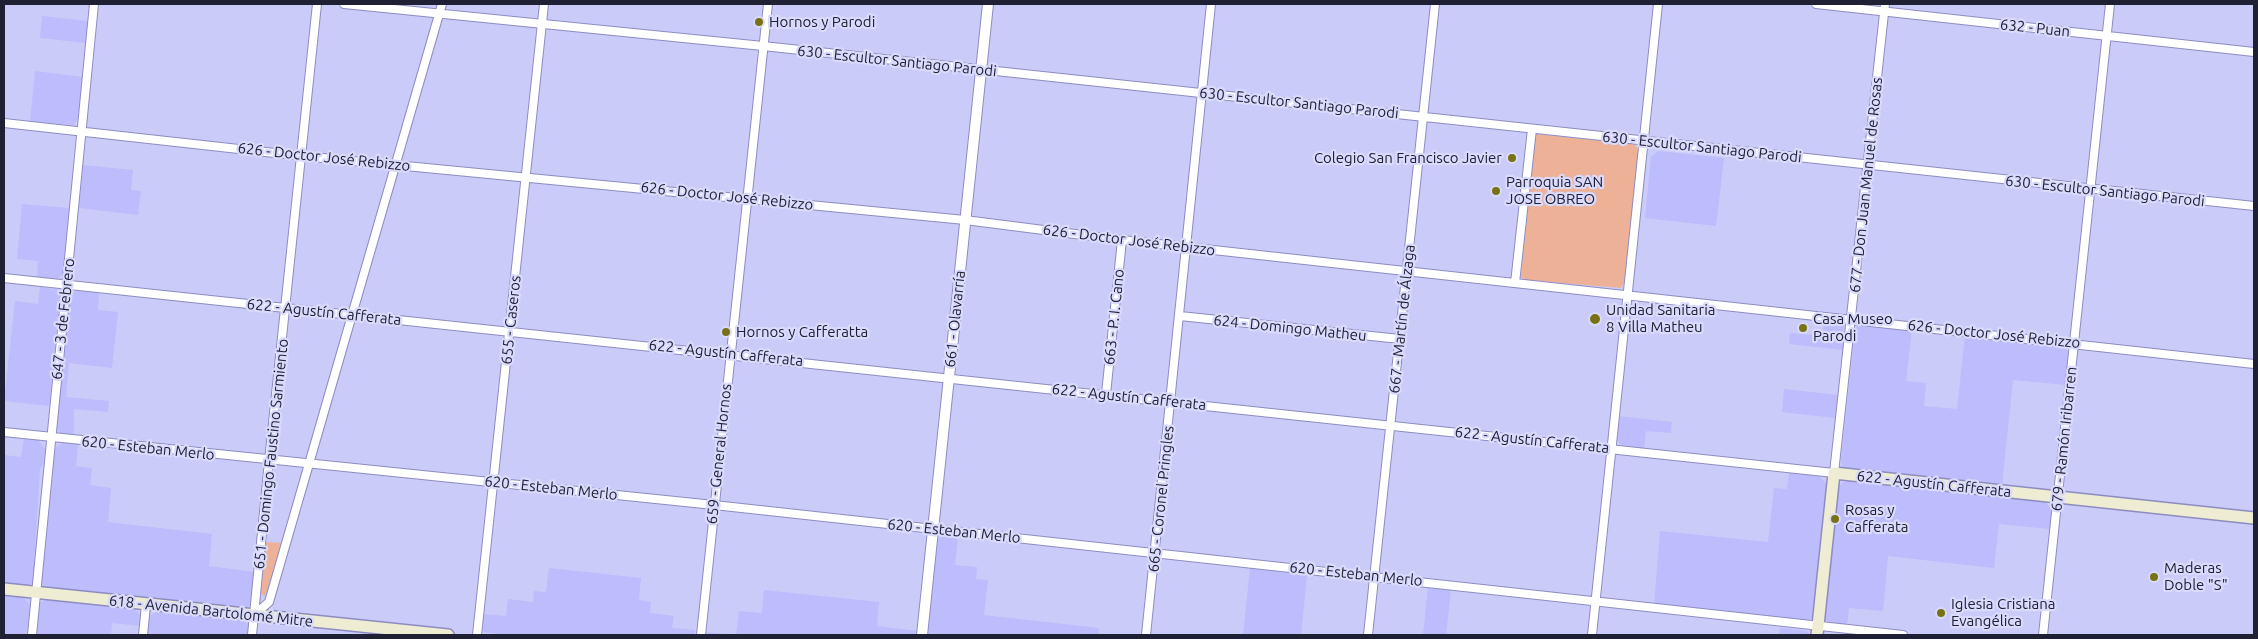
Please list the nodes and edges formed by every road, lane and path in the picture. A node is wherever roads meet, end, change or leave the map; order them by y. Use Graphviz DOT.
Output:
graph roads {
  1 [pos="94,4"];
  2 [pos="317,4"];
  3 [pos="344,4"];
  4 [pos="442,4"];
  5 [pos="544,4"];
  6 [pos="768,4"];
  7 [pos="988,4"];
  8 [pos="1212,4"];
  9 [pos="1435,4"];
  10 [pos="1658,4"];
  11 [pos="1816,4"];
  12 [pos="2110,4"];
  13 [pos="1884,7"];
  14 [pos="440,14"];
  15 [pos="542,25"];
  16 [pos="2107,35"];
  17 [pos="763,46"];
  18 [pos="2254,52"];
  19 [pos="982,70"];
  20 [pos="1202,93"];
  21 [pos="1423,117"];
  22 [pos="4,123"];
  23 [pos="1532,129"];
  24 [pos="80,131"];
  25 [pos="1644,140"];
  26 [pos="302,156"];
  27 [pos="395,164"];
  28 [pos="1868,165"];
  29 [pos="525,176"];
  30 [pos="2090,190"];
  31 [pos="745,198"];
  32 [pos="2254,206"];
  33 [pos="965,220"];
  34 [pos="1122,240"];
  35 [pos="1186,246"];
  36 [pos="1406,271"];
  37 [pos="4,278"];
  38 [pos="1515,283"];
  39 [pos="66,285"];
  40 [pos="1628,295"];
  41 [pos="286,308"];
  42 [pos="351,315"];
  43 [pos="1180,316"];
  44 [pos="1852,318"];
  45 [pos="510,330"];
  46 [pos="1400,339"];
  47 [pos="2074,343"];
  48 [pos="730,353"];
  49 [pos="2254,364"];
  50 [pos="949,377"];
  51 [pos="1106,394"];
  52 [pos="1170,401"];
  53 [pos="1391,425"];
  54 [pos="4,432"];
  55 [pos="51,437"];
  56 [pos="1612,448"];
  57 [pos="268,461"];
  58 [pos="308,465"];
  59 [pos="1834,473"];
  60 [pos="493,482"];
  61 [pos="2058,497"];
  62 [pos="714,505"];
  63 [pos="2254,518"];
  64 [pos="933,529"];
  65 [pos="1155,553"];
  66 [pos="1375,576"];
  67 [pos="4,589"];
  68 [pos="37,592"];
  69 [pos="1596,601"];
  70 [pos="146,605"];
  71 [pos="254,615"];
  72 [pos="1818,630"];
  73 [pos="366,631"];
  74 [pos="32,635"];
  75 [pos="143,635"];
  76 [pos="252,635"];
  77 [pos="448,635"];
  78 [pos="477,635"];
  79 [pos="701,635"];
  80 [pos="922,635"];
  81 [pos="1146,635"];
  82 [pos="1368,635"];
  83 [pos="1592,635"];
  84 [pos="1903,635"];
  85 [pos="2043,635"];
  1 -- 24 [label="street, 647 - 3 de Febrero"];
  2 -- 26 [label="street, 651 - Domingo Faustino Sarmiento"];
  3 -- 14 [label="street, 630 - Escultor Santiago Parodi"];
  4 -- 14 [label="street"];
  5 -- 15 [label="street, 655 - Caseros"];
  6 -- 17 [label="street, 659 - General Hornos"];
  7 -- 19 [label="street, 661 - Olavarría"];
  8 -- 20 [label="street, 665 - Coronel Pringles"];
  9 -- 21 [label="street, 667 - Martín de Álzaga"];
  10 -- 25 [label="street"];
  11 -- 13 [label="street, 632 - Puan"];
  12 -- 16 [label="street, 679 - Ramón Iribarren"];
  13 -- 16 [label="street, 632 - Puan"];
  13 -- 28 [label="street, 677 - Don Juan Manuel de Rosas"];
  14 -- 15 [label="street, 630 - Escultor Santiago Parodi"];
  14 -- 27 [label="street"];
  15 -- 17 [label="street, 630 - Escultor Santiago Parodi"];
  15 -- 29 [label="street, 655 - Caseros"];
  16 -- 18 [label="street, 632 - Puan"];
  16 -- 30 [label="street, 679 - Ramón Iribarren"];
  17 -- 19 [label="street, 630 - Escultor Santiago Parodi"];
  17 -- 31 [label="street, 659 - General Hornos"];
  19 -- 20 [label="street, 630 - Escultor Santiago Parodi"];
  19 -- 33 [label="street, 661 - Olavarría"];
  20 -- 21 [label="street, 630 - Escultor Santiago Parodi"];
  20 -- 35 [label="street, 665 - Coronel Pringles"];
  21 -- 23 [label="street, 630 - Escultor Santiago Parodi"];
  21 -- 36 [label="street, 667 - Martín de Álzaga"];
  22 -- 24 [label="street, 626 - Doctor José Rebizzo"];
  23 -- 25 [label="street, 630 - Escultor Santiago Parodi"];
  23 -- 38 [label="street"];
  24 -- 26 [label="street, 626 - Doctor José Rebizzo"];
  24 -- 39 [label="street, 647 - 3 de Febrero"];
  25 -- 28 [label="street, 630 - Escultor Santiago Parodi"];
  25 -- 40 [label="street"];
  26 -- 27 [label="street, 626 - Doctor José Rebizzo"];
  26 -- 41 [label="street, 651 - Domingo Faustino Sarmiento"];
  27 -- 29 [label="street, 626 - Doctor José Rebizzo"];
  27 -- 42 [label="street"];
  28 -- 30 [label="street, 630 - Escultor Santiago Parodi"];
  28 -- 44 [label="street, 677 - Don Juan Manuel de Rosas"];
  29 -- 31 [label="street, 626 - Doctor José Rebizzo"];
  29 -- 45 [label="street, 655 - Caseros"];
  30 -- 32 [label="street, 630 - Escultor Santiago Parodi"];
  30 -- 47 [label="street, 679 - Ramón Iribarren"];
  31 -- 33 [label="street, 626 - Doctor José Rebizzo"];
  31 -- 48 [label="street, 659 - General Hornos"];
  33 -- 34 [label="street, 626 - Doctor José Rebizzo"];
  33 -- 50 [label="street, 661 - Olavarría"];
  34 -- 35 [label="street, 626 - Doctor José Rebizzo"];
  34 -- 51 [label="street, 663 - P. I. Cano"];
  35 -- 36 [label="street, 626 - Doctor José Rebizzo"];
  35 -- 43 [label="street, 665 - Coronel Pringles"];
  36 -- 38 [label="street, 626 - Doctor José Rebizzo"];
  36 -- 46 [label="street, 667 - Martín de Álzaga"];
  37 -- 39 [label="street, 622 - Agustín Cafferata"];
  38 -- 40 [label="street, 626 - Doctor José Rebizzo"];
  39 -- 41 [label="street, 622 - Agustín Cafferata"];
  39 -- 55 [label="street, 647 - 3 de Febrero"];
  40 -- 44 [label="street, 626 - Doctor José Rebizzo"];
  40 -- 56 [label="street"];
  41 -- 42 [label="street, 622 - Agustín Cafferata"];
  41 -- 57 [label="street, 651 - Domingo Faustino Sarmiento"];
  42 -- 45 [label="street, 622 - Agustín Cafferata"];
  42 -- 58 [label="street"];
  43 -- 46 [label="street, 624 - Domingo Matheu"];
  43 -- 52 [label="street, 665 - Coronel Pringles"];
  44 -- 47 [label="street, 626 - Doctor José Rebizzo"];
  44 -- 59 [label="street, 677 - Don Juan Manuel de Rosas"];
  45 -- 48 [label="street, 622 - Agustín Cafferata"];
  45 -- 60 [label="street, 655 - Caseros"];
  46 -- 53 [label="street, 667 - Martín de Álzaga"];
  47 -- 49 [label="street, 626 - Doctor José Rebizzo"];
  47 -- 61 [label="street, 679 - Ramón Iribarren"];
  48 -- 50 [label="street, 622 - Agustín Cafferata"];
  48 -- 62 [label="street, 659 - General Hornos"];
  50 -- 51 [label="street, 622 - Agustín Cafferata"];
  50 -- 64 [label="street, 661 - Olavarría"];
  51 -- 52 [label="street, 622 - Agustín Cafferata"];
  52 -- 53 [label="street, 622 - Agustín Cafferata"];
  52 -- 65 [label="street, 665 - Coronel Pringles"];
  53 -- 56 [label="street, 622 - Agustín Cafferata"];
  53 -- 66 [label="street, 667 - Martín de Álzaga"];
  54 -- 55 [label="street, 620 - Esteban Merlo"];
  55 -- 57 [label="street, 620 - Esteban Merlo"];
  55 -- 68 [label="street, 647 - 3 de Febrero"];
  56 -- 59 [label="street, 622 - Agustín Cafferata"];
  56 -- 69 [label="street"];
  57 -- 58 [label="street, 620 - Esteban Merlo"];
  57 -- 71 [label="street, 651 - Domingo Faustino Sarmiento"];
  58 -- 60 [label="street, 620 - Esteban Merlo"];
  58 -- 71 [label="street"];
  59 -- 61 [label="main road, 622 - Agustín Cafferata"];
  59 -- 72 [label="main road, 677 - Don Juan Manuel de Rosas"];
  60 -- 62 [label="street, 620 - Esteban Merlo"];
  60 -- 78 [label="street, 655 - Caseros"];
  61 -- 63 [label="main road, 622 - Agustín Cafferata"];
  61 -- 85 [label="street, 679 - Ramón Iribarren"];
  62 -- 64 [label="street, 620 - Esteban Merlo"];
  62 -- 79 [label="street, 659 - General Hornos"];
  64 -- 65 [label="street, 620 - Esteban Merlo"];
  64 -- 80 [label="street, 661 - Olavarría"];
  65 -- 66 [label="street, 620 - Esteban Merlo"];
  65 -- 81 [label="street, 665 - Coronel Pringles"];
  66 -- 69 [label="street, 620 - Esteban Merlo"];
  66 -- 82 [label="street, 667 - Martín de Álzaga"];
  67 -- 68 [label="main road, 618 - Avenida Bartolomé Mitre"];
  68 -- 70 [label="main road, 618 - Avenida Bartolomé Mitre"];
  68 -- 74 [label="street, 647 - 3 de Febrero"];
  69 -- 72 [label="street, 620 - Esteban Merlo"];
  69 -- 83 [label="street"];
  70 -- 71 [label="main road, 618 - Avenida Bartolomé Mitre"];
  70 -- 75 [label="street"];
  71 -- 73 [label="main road, 618 - Avenida Bartolomé Mitre"];
  71 -- 76 [label="street, 651 - Domingo Faustino Sarmiento"];
  72 -- 84 [label="street, 620 - Esteban Merlo"];
  73 -- 77 [label="main road, 618 - Avenida Bartolomé Mitre"];
}
